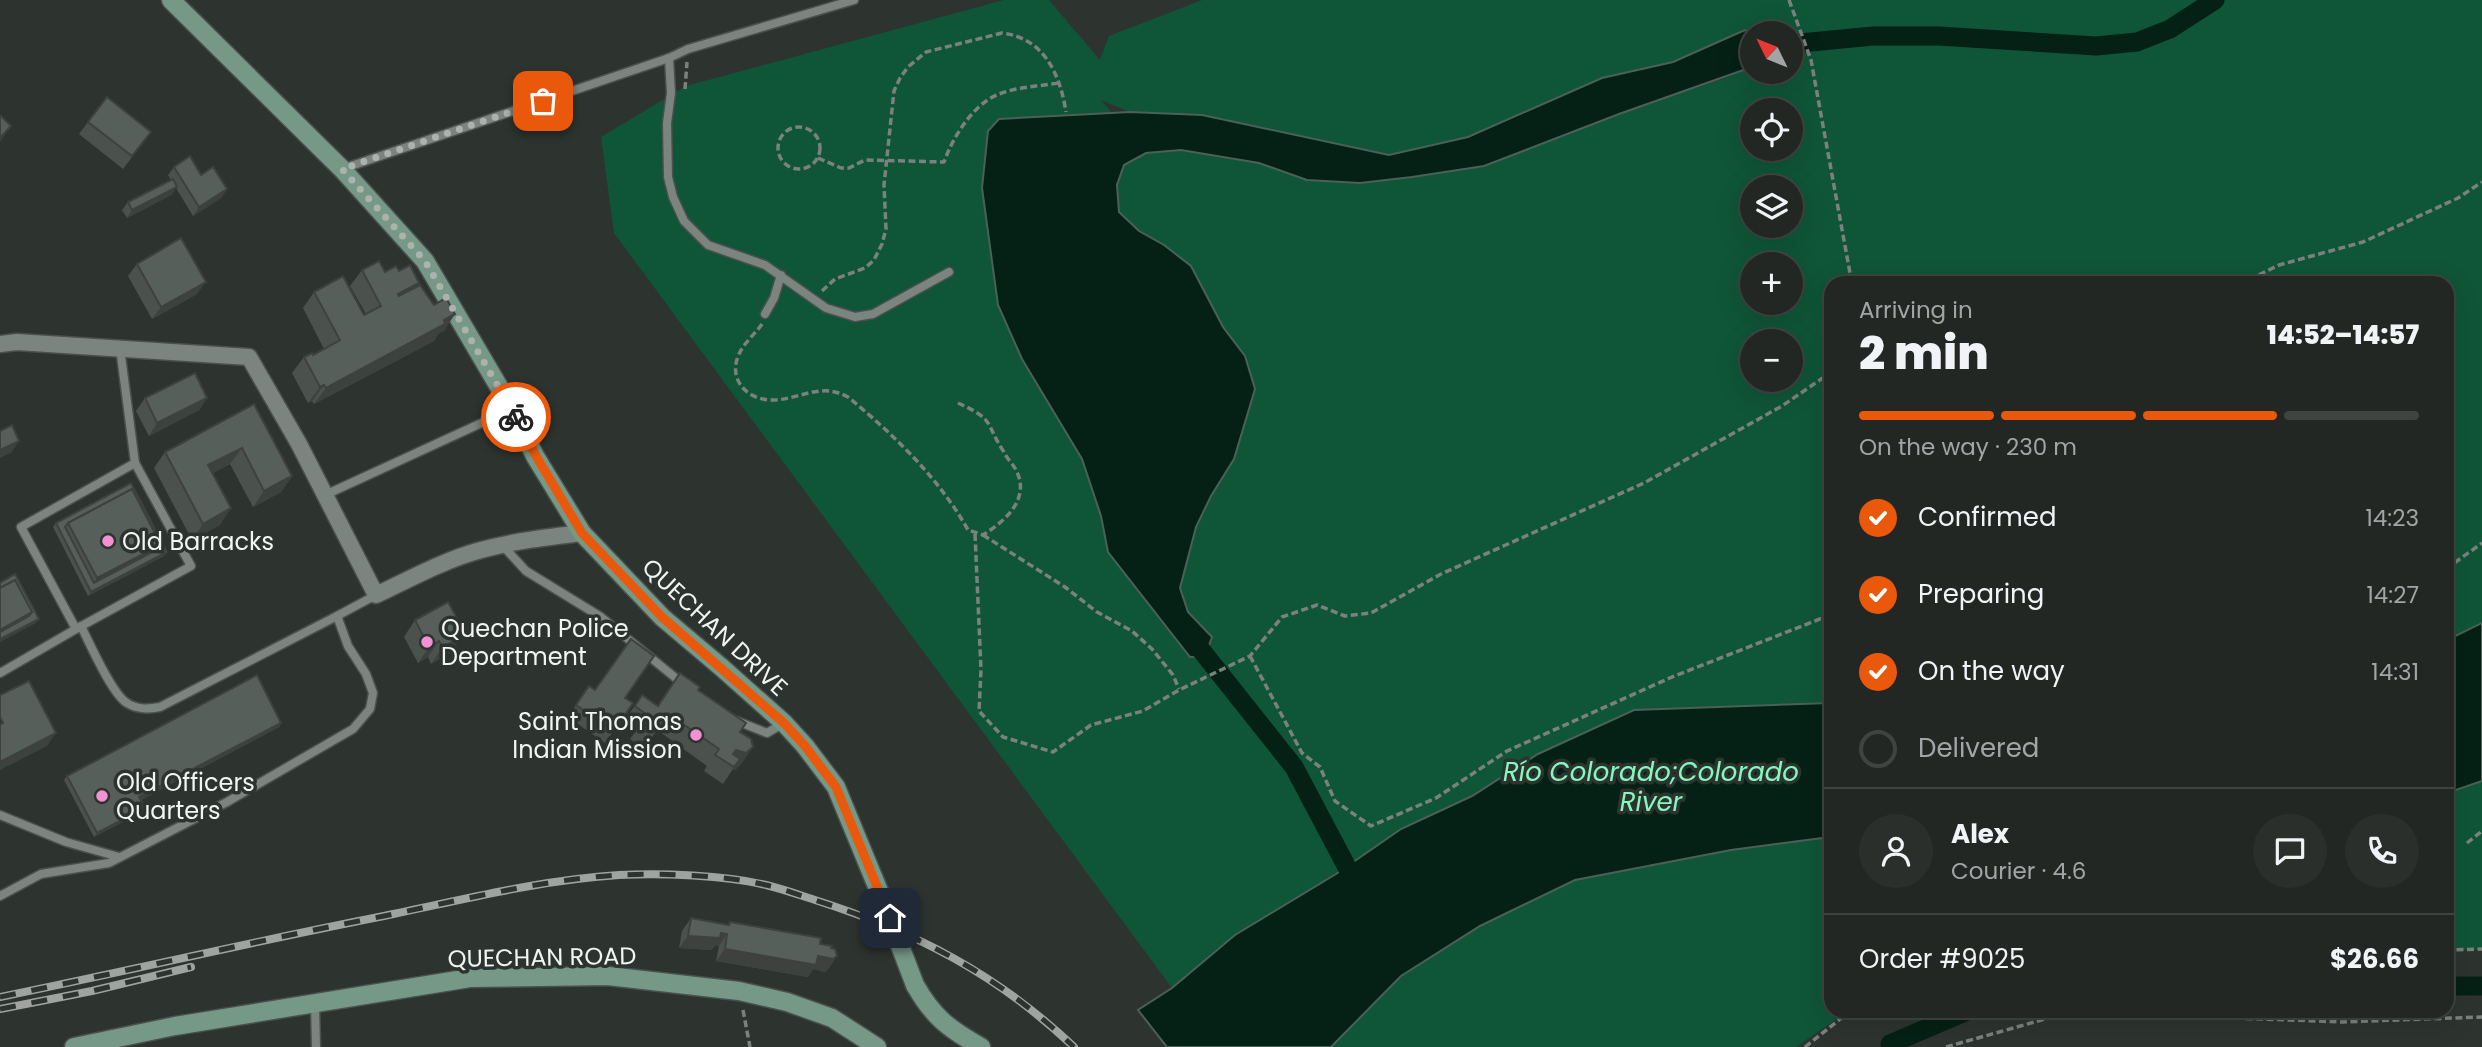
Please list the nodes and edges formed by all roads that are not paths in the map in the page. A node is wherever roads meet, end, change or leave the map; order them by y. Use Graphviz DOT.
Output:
graph roads {
  1 [pos="171,0"];
  2 [pos="854,0"];
  3 [pos="669,58"];
  4 [pos="342,169"];
  5 [pos="948,272"];
  6 [pos="780,275"];
  7 [pos="765,314"];
  8 [pos="0,344"];
  9 [pos="120,347"];
  10 [pos="512,409"];
  11 [pos="135,463"];
  12 [pos="325,495"];
  13 [pos="582,533"];
  14 [pos="503,546"];
  15 [pos="376,595"];
  16 [pos="337,616"];
  17 [pos="79,628"];
  18 [pos="0,673"];
  19 [pos="691,689"];
  20 [pos="732,717"];
  21 [pos="784,723"];
  22 [pos="0,815"];
  23 [pos="119,857"];
  24 [pos="0,896"];
  25 [pos="315,1002"];
  26 [pos="74,1047"];
  27 [pos="316,1047"];
  28 [pos="877,1047"];
  29 [pos="981,1047"];
  1 -- 4 [label="street, QUECHAN DRIVE"];
  2 -- 3 [label="lane"];
  3 -- 4 [label="lane"];
  3 -- 6 [label="lane"];
  4 -- 10 [label="street, QUECHAN DRIVE"];
  5 -- 6 [label="lane"];
  6 -- 7 [label="lane"];
  8 -- 9 [label="street"];
  9 -- 11 [label="lane"];
  9 -- 12 [label="street"];
  10 -- 12 [label="lane"];
  10 -- 13 [label="street, QUECHAN DRIVE"];
  11 -- 17 [label="lane"];
  11 -- 17 [label="lane"];
  12 -- 15 [label="street"];
  13 -- 14 [label="street"];
  13 -- 21 [label="street, QUECHAN DRIVE"];
  14 -- 15 [label="street"];
  14 -- 19 [label="lane"];
  15 -- 16 [label="lane"];
  16 -- 17 [label="lane"];
  16 -- 23 [label="lane"];
  17 -- 18 [label="lane"];
  20 -- 21 [label="lane"];
  21 -- 29 [label="street, QUECHAN DRIVE, bridge"];
  22 -- 23 [label="lane"];
  23 -- 24 [label="lane"];
  25 -- 26 [label="street, QUECHAN ROAD"];
  25 -- 27 [label="lane"];
  25 -- 28 [label="street, QUECHAN ROAD"];
}
